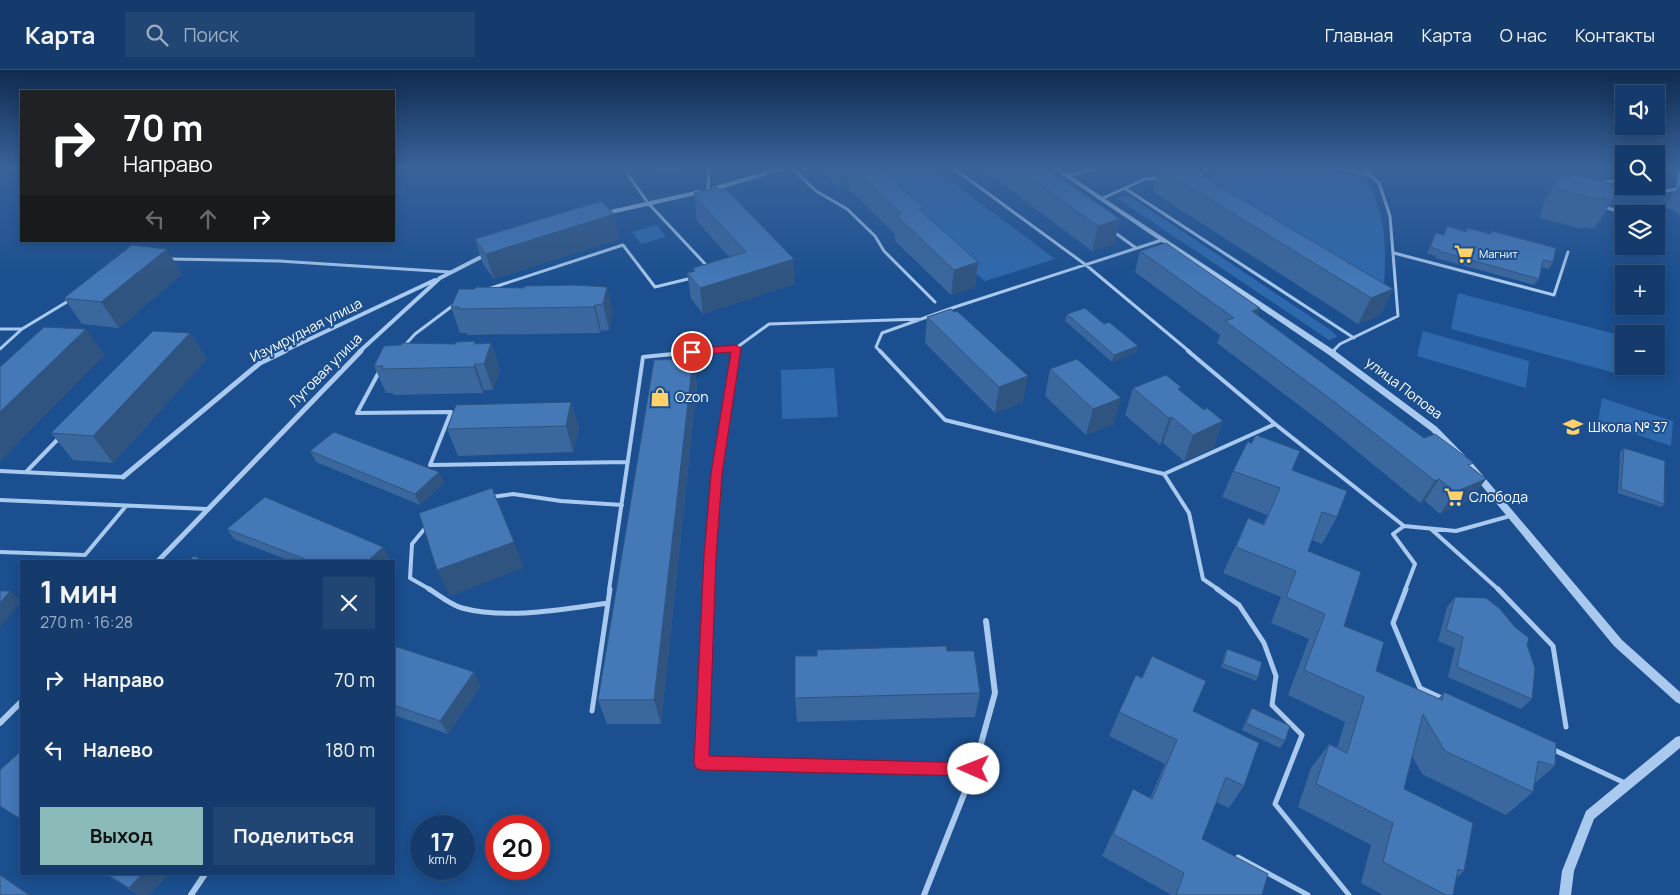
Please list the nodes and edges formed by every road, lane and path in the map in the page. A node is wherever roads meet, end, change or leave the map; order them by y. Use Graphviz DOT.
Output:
graph roads {
  1 [pos="637,206"];
  2 [pos="650,206"];
  3 [pos="841,206"];
  4 [pos="1005,206"];
  5 [pos="1111,206"];
  6 [pos="1151,206"];
  7 [pos="1386,206"];
  8 [pos="1602,207"];
  9 [pos="1615,210"];
  10 [pos="604,213"];
  11 [pos="1112,231"];
  12 [pos="1162,240"];
  13 [pos="1136,248"];
  14 [pos="490,252"];
  15 [pos="1394,252"];
  16 [pos="1568,252"];
  17 [pos="164,258"];
  18 [pos="1086,265"];
  19 [pos="450,272"];
  20 [pos="713,272"];
  21 [pos="697,277"];
  22 [pos="440,278"];
  23 [pos="480,292"];
  24 [pos="78,297"];
  25 [pos="935,302"];
  26 [pos="456,303"];
  27 [pos="922,319"];
  28 [pos="0,329"];
  29 [pos="22,329"];
  30 [pos="1354,338"];
  31 [pos="402,348"];
  32 [pos="736,348"];
  33 [pos="0,349"];
  34 [pos="1332,353"];
  35 [pos="383,368"];
  36 [pos="1275,424"];
  37 [pos="61,436"];
  38 [pos="628,462"];
  39 [pos="0,471"];
  40 [pos="27,471"];
  41 [pos="1164,474"];
  42 [pos="123,477"];
  43 [pos="486,498"];
  44 [pos="0,500"];
  45 [pos="622,505"];
  46 [pos="126,506"];
  47 [pos="207,509"];
  48 [pos="1512,515"];
  49 [pos="431,520"];
  50 [pos="1404,526"];
  51 [pos="1431,529"];
  52 [pos="0,552"];
  53 [pos="159,560"];
  54 [pos="608,603"];
  55 [pos="986,621"];
  56 [pos="1680,699"];
  57 [pos="1450,702"];
  58 [pos="20,703"];
  59 [pos="592,711"];
  60 [pos="0,723"];
  61 [pos="1566,727"];
  62 [pos="1680,741"];
  63 [pos="1547,747"];
  64 [pos="974,769"];
  65 [pos="1627,784"];
  66 [pos="1238,857"];
  67 [pos="204,875"];
  68 [pos="191,895"];
  69 [pos="924,895"];
  70 [pos="1308,895"];
  71 [pos="1349,895"];
  72 [pos="1565,895"];
  1 -- 10 [label="street"];
  2 -- 20 [label="lane"];
  3 -- 25 [label="lane"];
  4 -- 18 [label="lane"];
  5 -- 12 [label="street, улица Попова"];
  6 -- 30 [label="lane"];
  7 -- 15 [label="lane"];
  8 -- 9 [label="lane"];
  11 -- 13 [label="lane"];
  12 -- 13 [label="lane"];
  12 -- 34 [label="street, улица Попова"];
  13 -- 18 [label="lane"];
  14 -- 19 [label="street, Луговая улица"];
  15 -- 16 [label="lane"];
  15 -- 30 [label="lane"];
  17 -- 19 [label="lane"];
  18 -- 27 [label="lane"];
  18 -- 36 [label="lane"];
  19 -- 22 [label="street, Луговая улица"];
  21 -- 23 [label="lane"];
  22 -- 42 [label="street, Изумрудная улица"];
  22 -- 47 [label="street, Луговая улица"];
  24 -- 29 [label="lane"];
  26 -- 31 [label="lane"];
  27 -- 32 [label="lane"];
  27 -- 41 [label="lane"];
  28 -- 29 [label="lane"];
  29 -- 33 [label="lane"];
  30 -- 34 [label="lane"];
  32 -- 38 [label="lane"];
  32 -- 64 [label="lane"];
  34 -- 48 [label="street, улица Попова"];
  35 -- 38 [label="lane"];
  36 -- 41 [label="lane"];
  36 -- 50 [label="lane"];
  37 -- 40 [label="lane"];
  38 -- 45 [label="lane"];
  39 -- 40 [label="lane"];
  40 -- 42 [label="lane"];
  41 -- 71 [label="lane"];
  43 -- 45 [label="lane"];
  44 -- 46 [label="lane"];
  45 -- 54 [label="lane"];
  46 -- 47 [label="lane"];
  46 -- 52 [label="lane"];
  47 -- 53 [label="street, Луговая улица"];
  48 -- 51 [label="lane"];
  48 -- 56 [label="street, улица Попова"];
  49 -- 54 [label="lane"];
  50 -- 51 [label="lane"];
  50 -- 57 [label="lane"];
  51 -- 61 [label="lane"];
  54 -- 59 [label="lane"];
  55 -- 64 [label="street"];
  58 -- 60 [label="street"];
  62 -- 65 [label="street"];
  63 -- 65 [label="lane"];
  64 -- 69 [label="street"];
  65 -- 72 [label="street"];
  66 -- 70 [label="lane"];
  67 -- 68 [label="street"];
}
